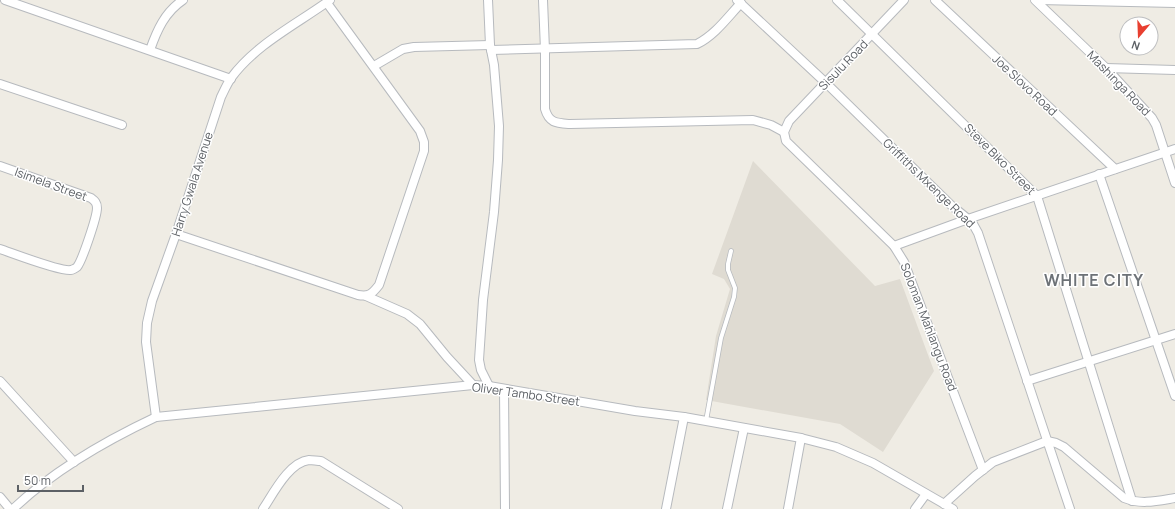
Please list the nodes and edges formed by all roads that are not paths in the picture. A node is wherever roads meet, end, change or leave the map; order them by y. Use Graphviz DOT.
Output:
graph roads {
  1 [pos="5,0"];
  2 [pos="183,0"];
  3 [pos="488,0"];
  4 [pos="543,0"];
  5 [pos="837,0"];
  6 [pos="904,0"];
  7 [pos="935,0"];
  8 [pos="1036,0"];
  9 [pos="1039,0"];
  10 [pos="329,2"];
  11 [pos="739,2"];
  12 [pos="1175,3"];
  13 [pos="873,34"];
  14 [pos="491,47"];
  15 [pos="150,50"];
  16 [pos="545,50"];
  17 [pos="374,66"];
  18 [pos="1106,68"];
  19 [pos="1175,70"];
  20 [pos="231,79"];
  21 [pos="826,83"];
  22 [pos="0,84"];
  23 [pos="122,125"];
  24 [pos="784,132"];
  25 [pos="1175,149"];
  26 [pos="1164,153"];
  27 [pos="0,166"];
  28 [pos="1115,169"];
  29 [pos="1100,174"];
  30 [pos="1175,183"];
  31 [pos="1037,196"];
  32 [pos="968,219"];
  33 [pos="176,234"];
  34 [pos="894,246"];
  35 [pos="0,248"];
  36 [pos="731,251"];
  37 [pos="366,296"];
  38 [pos="1175,334"];
  39 [pos="1156,341"];
  40 [pos="1089,362"];
  41 [pos="1027,380"];
  42 [pos="0,381"];
  43 [pos="473,385"];
  44 [pos="489,386"];
  45 [pos="504,389"];
  46 [pos="1175,396"];
  47 [pos="156,416"];
  48 [pos="684,417"];
  49 [pos="706,421"];
  50 [pos="744,428"];
  51 [pos="801,438"];
  52 [pos="1047,441"];
  53 [pos="74,462"];
  54 [pos="983,470"];
  55 [pos="926,494"];
  56 [pos="0,497"];
  57 [pos="1175,498"];
  58 [pos="1132,501"];
  59 [pos="944,504"];
  60 [pos="11,509"];
  61 [pos="262,509"];
  62 [pos="398,509"];
  63 [pos="505,509"];
  64 [pos="666,509"];
  65 [pos="726,509"];
  66 [pos="788,509"];
  67 [pos="915,509"];
  68 [pos="953,509"];
  69 [pos="1070,509"];
  1 -- 15 [label="street"];
  2 -- 15 [label="street"];
  3 -- 14 [label="street"];
  4 -- 16 [label="street"];
  5 -- 13 [label="street, Steve Biko Street"];
  6 -- 13 [label="street, Sisulu Road"];
  7 -- 28 [label="street, Joe Slovo Road"];
  8 -- 18 [label="street, Mashinga Road"];
  9 -- 12 [label="street"];
  10 -- 17 [label="street"];
  10 -- 20 [label="street, Harry Gwala Avenue"];
  11 -- 16 [label="street"];
  11 -- 21 [label="street, Griffiths Mxenge Road"];
  13 -- 21 [label="street, Sisulu Road"];
  13 -- 31 [label="street, Steve Biko Street"];
  14 -- 16 [label="street"];
  14 -- 17 [label="street"];
  14 -- 44 [label="street"];
  15 -- 20 [label="street"];
  16 -- 24 [label="street"];
  17 -- 37 [label="street"];
  18 -- 19 [label="street"];
  18 -- 26 [label="street, Mashinga Road"];
  20 -- 33 [label="street, Harry Gwala Avenue"];
  21 -- 24 [label="street, Sisulu Road"];
  21 -- 32 [label="street, Griffiths Mxenge Road"];
  22 -- 23 [label="street"];
  24 -- 34 [label="street, Soloman Mahlangu Road"];
  25 -- 26 [label="street"];
  26 -- 28 [label="street"];
  26 -- 30 [label="street, Mashinga Road"];
  27 -- 35 [label="street, Isimela Street"];
  28 -- 29 [label="street"];
  29 -- 31 [label="street"];
  29 -- 39 [label="street"];
  31 -- 32 [label="street"];
  31 -- 40 [label="street, Steve Biko Street"];
  32 -- 34 [label="street"];
  32 -- 41 [label="street, Griffiths Mxenge Road"];
  33 -- 37 [label="street"];
  33 -- 47 [label="street, Harry Gwala Avenue"];
  34 -- 54 [label="street, Soloman Mahlangu Road"];
  36 -- 49 [label="lane"];
  37 -- 43 [label="street"];
  38 -- 39 [label="street"];
  39 -- 40 [label="street"];
  39 -- 46 [label="street"];
  40 -- 41 [label="street"];
  40 -- 58 [label="street, Steve Biko Street"];
  41 -- 52 [label="street, Griffiths Mxenge Road"];
  42 -- 53 [label="street"];
  43 -- 44 [label="street, Oliver Tambo Street"];
  43 -- 47 [label="street, Oliver Tambo Street"];
  44 -- 45 [label="street, Oliver Tambo Street"];
  45 -- 48 [label="street, Oliver Tambo Street"];
  45 -- 63 [label="street"];
  47 -- 53 [label="street, Oliver Tambo Street"];
  48 -- 49 [label="street, Oliver Tambo Street"];
  48 -- 64 [label="street"];
  49 -- 50 [label="street, Oliver Tambo Street"];
  50 -- 51 [label="street, Oliver Tambo Street"];
  50 -- 65 [label="street"];
  51 -- 55 [label="street, Oliver Tambo Street"];
  51 -- 66 [label="street"];
  52 -- 54 [label="street"];
  52 -- 58 [label="street"];
  52 -- 69 [label="street, Griffiths Mxenge Road"];
  53 -- 60 [label="street, Oliver Tambo Street"];
  54 -- 59 [label="street"];
  55 -- 59 [label="street, Oliver Tambo Street"];
  55 -- 67 [label="street"];
  56 -- 60 [label="street"];
  57 -- 58 [label="street"];
  59 -- 68 [label="street, Oliver Tambo Street"];
  61 -- 62 [label="street"];
}
